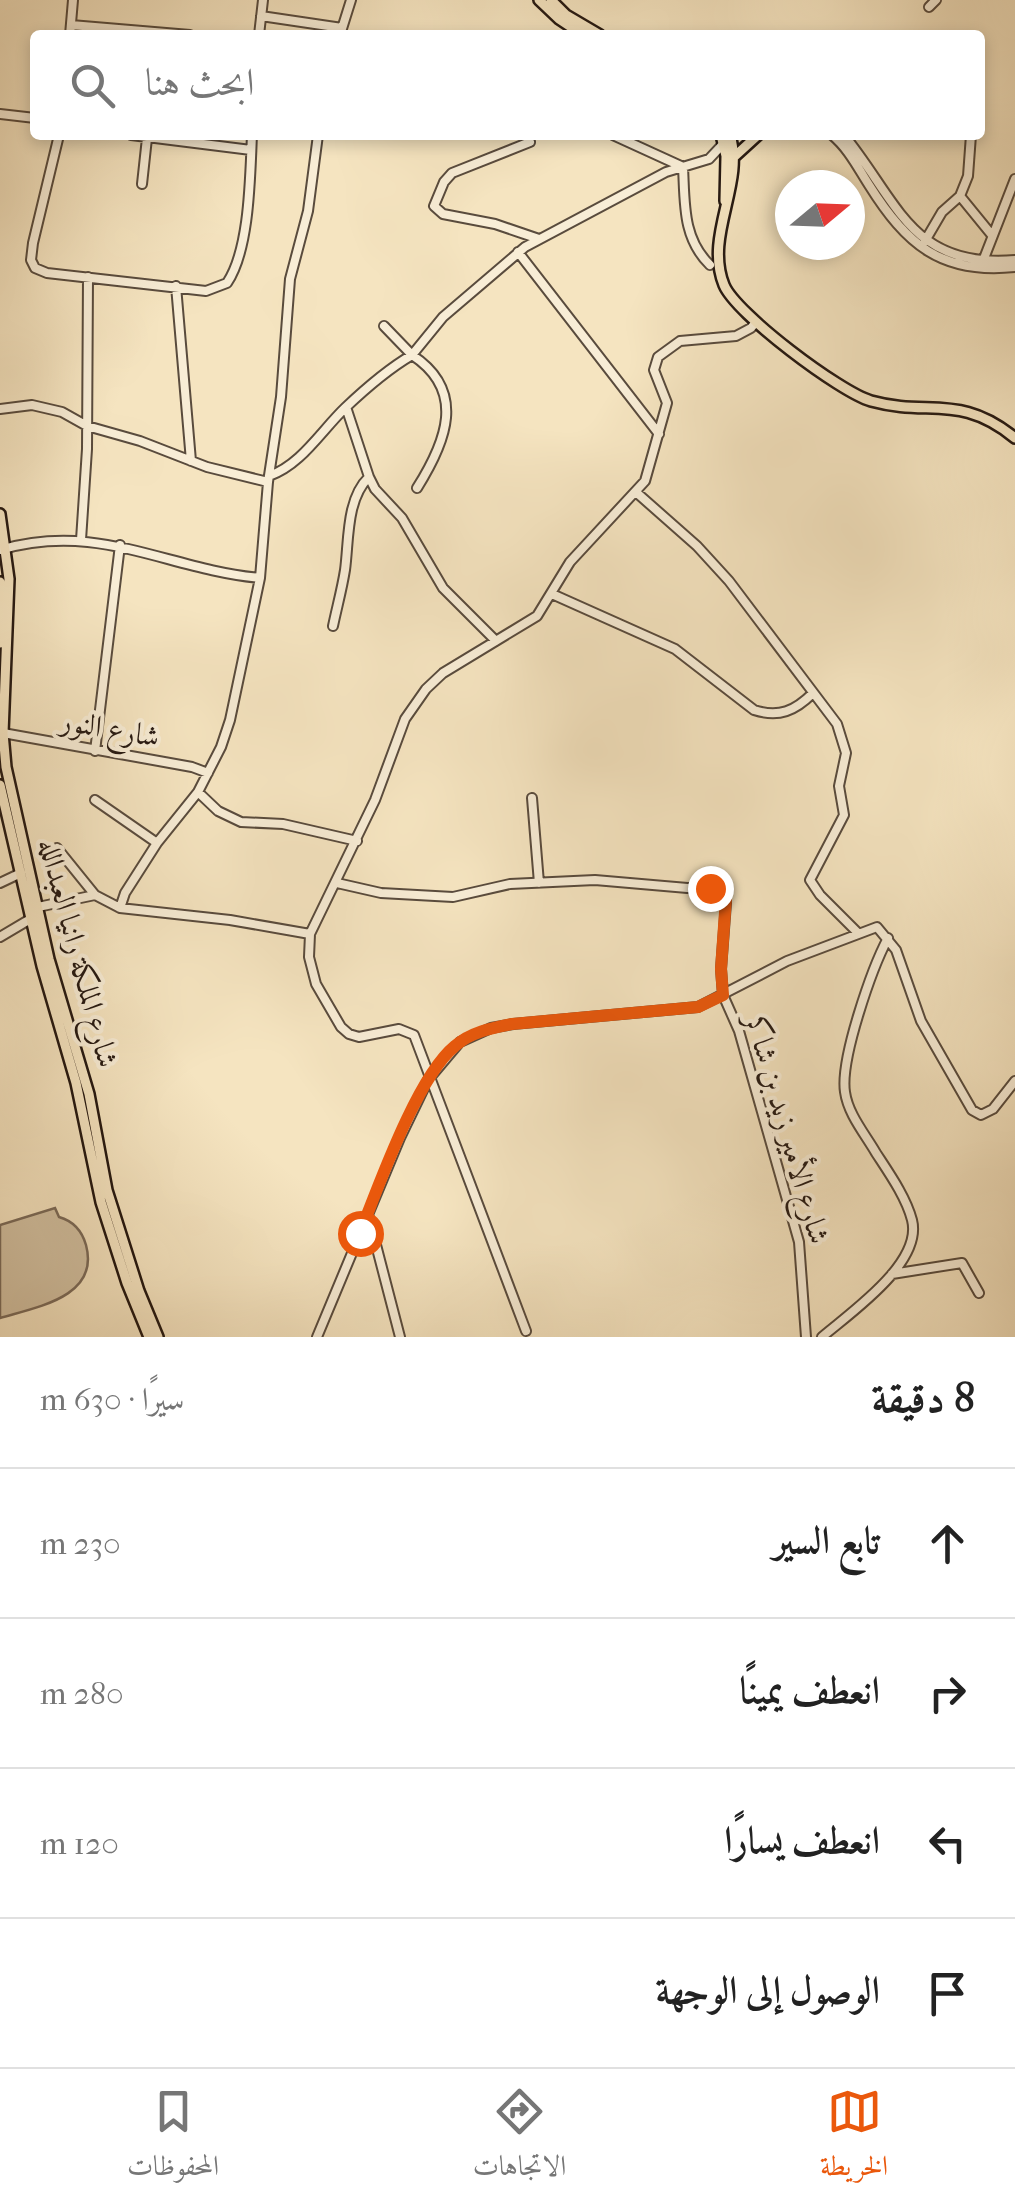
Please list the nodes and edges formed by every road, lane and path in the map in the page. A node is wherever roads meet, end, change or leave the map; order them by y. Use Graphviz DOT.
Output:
graph roads {
  1 [pos="73,0"];
  2 [pos="263,0"];
  3 [pos="351,0"];
  4 [pos="539,0"];
  5 [pos="551,0"];
  6 [pos="261,16"];
  7 [pos="70,30"];
  8 [pos="260,30"];
  9 [pos="331,30"];
  10 [pos="342,30"];
  11 [pos="575,30"];
  12 [pos="592,30"];
  13 [pos="0,114"];
  14 [pos="30,117"];
  15 [pos="58,140"];
  16 [pos="147,140"];
  17 [pos="164,140"];
  18 [pos="252,140"];
  19 [pos="317,140"];
  20 [pos="623,140"];
  21 [pos="724,140"];
  22 [pos="726,140"];
  23 [pos="727,140"];
  24 [pos="753,140"];
  25 [pos="837,140"];
  26 [pos="847,140"];
  27 [pos="971,140"];
  28 [pos="530,142"];
  29 [pos="251,150"];
  30 [pos="735,156"];
  31 [pos="659,157"];
  32 [pos="682,167"];
  33 [pos="658,176"];
  34 [pos="1015,180"];
  35 [pos="142,184"];
  36 [pos="960,196"];
  37 [pos="726,211"];
  38 [pos="991,234"];
  39 [pos="539,239"];
  40 [pos="926,241"];
  41 [pos="518,252"];
  42 [pos="982,261"];
  43 [pos="1015,263"];
  44 [pos="710,265"];
  45 [pos="88,277"];
  46 [pos="176,286"];
  47 [pos="756,322"];
  48 [pos="384,326"];
  49 [pos="412,355"];
  50 [pos="346,406"];
  51 [pos="0,410"];
  52 [pos="87,426"];
  53 [pos="659,434"];
  54 [pos="1015,438"];
  55 [pos="191,461"];
  56 [pos="369,477"];
  57 [pos="269,479"];
  58 [pos="417,488"];
  59 [pos="637,492"];
  60 [pos="0,514"];
  61 [pos="81,540"];
  62 [pos="120,545"];
  63 [pos="3,549"];
  64 [pos="260,578"];
  65 [pos="0,582"];
  66 [pos="552,594"];
  67 [pos="333,626"];
  68 [pos="496,641"];
  69 [pos="0,643"];
  70 [pos="813,694"];
  71 [pos="3,734"];
  72 [pos="95,751"];
  73 [pos="208,773"];
  74 [pos="0,785"];
  75 [pos="198,792"];
  76 [pos="532,798"];
  77 [pos="95,800"];
  78 [pos="357,841"];
  79 [pos="157,843"];
  80 [pos="57,848"];
  81 [pos="22,874"];
  82 [pos="0,883"];
  83 [pos="337,883"];
  84 [pos="539,883"];
  85 [pos="95,894"];
  86 [pos="38,908"];
  87 [pos="120,908"];
  88 [pos="28,921"];
  89 [pos="858,932"];
  90 [pos="310,934"];
  91 [pos="0,937"];
  92 [pos="888,938"];
  93 [pos="723,995"];
  94 [pos="428,1080"];
  95 [pos="1015,1081"];
  96 [pos="368,1214"];
  97 [pos="892,1274"];
  98 [pos="980,1293"];
  99 [pos="526,1331"];
  100 [pos="149,1337"];
  101 [pos="158,1337"];
  102 [pos="317,1337"];
  103 [pos="400,1337"];
  104 [pos="806,1337"];
  105 [pos="822,1337"];
  1 -- 7 [label="street"];
  2 -- 6 [label="street"];
  3 -- 10 [label="street"];
  4 -- 11 [label="main road"];
  5 -- 12 [label="main road"];
  6 -- 8 [label="street"];
  6 -- 9 [label="street"];
  13 -- 14 [label="street"];
  15 -- 45 [label="street"];
  16 -- 35 [label="street"];
  17 -- 29 [label="street"];
  18 -- 29 [label="street"];
  19 -- 57 [label="street"];
  20 -- 31 [label="street"];
  21 -- 32 [label="street"];
  22 -- 37 [label="main road"];
  23 -- 30 [label="main road"];
  24 -- 30 [label="main road"];
  25 -- 43 [label="street"];
  26 -- 40 [label="street"];
  27 -- 36 [label="street"];
  28 -- 39 [label="street"];
  29 -- 46 [label="street"];
  30 -- 37 [label="main road"];
  31 -- 32 [label="street"];
  31 -- 33 [label="street"];
  32 -- 33 [label="street"];
  32 -- 44 [label="street"];
  33 -- 39 [label="street"];
  34 -- 38 [label="street"];
  36 -- 38 [label="street"];
  36 -- 40 [label="street"];
  37 -- 47 [label="main road"];
  38 -- 42 [label="street"];
  39 -- 41 [label="street"];
  40 -- 42 [label="street"];
  41 -- 49 [label="street"];
  41 -- 53 [label="street"];
  42 -- 43 [label="street"];
  45 -- 46 [label="street"];
  45 -- 52 [label="street"];
  46 -- 55 [label="street"];
  47 -- 53 [label="street"];
  47 -- 54 [label="main road"];
  48 -- 49 [label="street"];
  49 -- 50 [label="street"];
  49 -- 58 [label="street"];
  50 -- 56 [label="street"];
  50 -- 57 [label="street"];
  51 -- 52 [label="street"];
  52 -- 55 [label="street"];
  52 -- 61 [label="street"];
  53 -- 59 [label="street"];
  55 -- 57 [label="street"];
  56 -- 67 [label="street"];
  56 -- 68 [label="street"];
  57 -- 64 [label="street"];
  59 -- 66 [label="street"];
  59 -- 70 [label="street"];
  60 -- 63 [label="main road, شارع الملكة رانيا العبدالله"];
  61 -- 62 [label="street"];
  61 -- 63 [label="street"];
  62 -- 64 [label="street"];
  62 -- 72 [label="street"];
  63 -- 71 [label="main road, شارع الملكة رانيا العبدالله"];
  64 -- 73 [label="street"];
  65 -- 69 [label="main road"];
  66 -- 68 [label="street"];
  66 -- 70 [label="street"];
  68 -- 78 [label="street"];
  70 -- 89 [label="street"];
  71 -- 72 [label="street, شارع النور"];
  71 -- 86 [label="main road, شارع الملكة رانيا العبدالله"];
  72 -- 73 [label="street, شارع النور"];
  73 -- 75 [label="street"];
  74 -- 81 [label="main road, شارع الملكة رانيا العبدالله"];
  75 -- 78 [label="street"];
  75 -- 79 [label="street"];
  76 -- 84 [label="street"];
  77 -- 79 [label="street"];
  78 -- 83 [label="street"];
  79 -- 87 [label="street"];
  80 -- 85 [label="street"];
  81 -- 82 [label="street"];
  81 -- 100 [label="main road, شارع الملكة رانيا العبدالله"];
  83 -- 84 [label="street"];
  83 -- 90 [label="street"];
  84 -- 93 [label="street"];
  85 -- 86 [label="street"];
  85 -- 87 [label="street"];
  86 -- 101 [label="main road, شارع الملكة رانيا العبدالله"];
  87 -- 90 [label="street"];
  88 -- 91 [label="street"];
  89 -- 92 [label="street"];
  89 -- 93 [label="street"];
  90 -- 94 [label="street"];
  92 -- 95 [label="street"];
  92 -- 97 [label="street"];
  93 -- 94 [label="street"];
  93 -- 104 [label="street, شارع الأمير زيد بن شاكر"];
  94 -- 96 [label="street"];
  94 -- 99 [label="street"];
  96 -- 102 [label="street"];
  96 -- 103 [label="street"];
  97 -- 98 [label="street"];
  97 -- 105 [label="street"];
}
